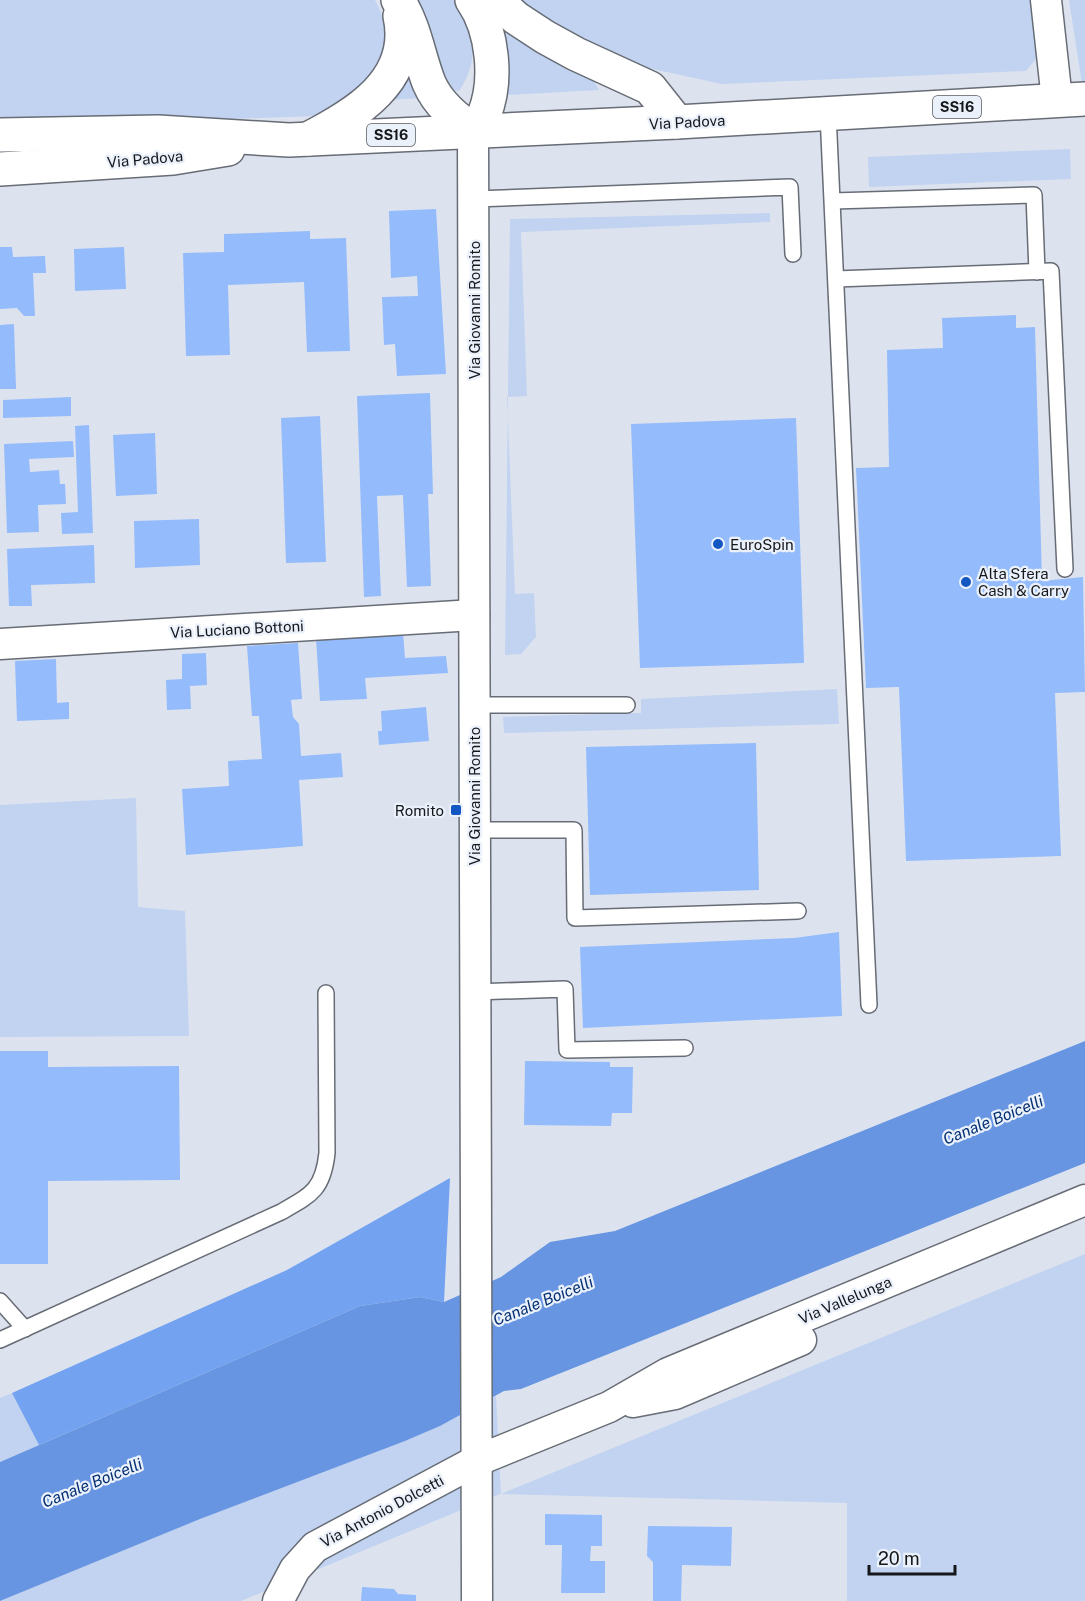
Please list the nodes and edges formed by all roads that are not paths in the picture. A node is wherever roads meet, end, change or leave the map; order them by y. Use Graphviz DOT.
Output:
graph roads {
  1 [pos="397,0"];
  2 [pos="472,0"];
  3 [pos="496,0"];
  4 [pos="1046,0"];
  5 [pos="1071,100"];
  6 [pos="828,114"];
  7 [pos="677,122"];
  8 [pos="473,130"];
  9 [pos="0,135"];
  10 [pos="299,139"];
  11 [pos="0,169"];
  12 [pos="474,199"];
  13 [pos="833,201"];
  14 [pos="793,254"];
  15 [pos="1038,272"];
  16 [pos="836,279"];
  17 [pos="1065,569"];
  18 [pos="474,615"];
  19 [pos="0,644"];
  20 [pos="474,705"];
  21 [pos="627,705"];
  22 [pos="474,830"];
  23 [pos="798,911"];
  24 [pos="474,992"];
  25 [pos="326,993"];
  26 [pos="869,1005"];
  27 [pos="685,1048"];
  28 [pos="1085,1200"];
  29 [pos="1085,1220"];
  30 [pos="0,1301"];
  31 [pos="25,1329"];
  32 [pos="0,1340"];
  33 [pos="609,1407"];
  34 [pos="476,1461"];
  35 [pos="278,1601"];
  36 [pos="477,1601"];
  1 -- 8 [label="main road"];
  1 -- 10 [label="main road"];
  2 -- 8 [label="main road"];
  3 -- 7 [label="main road"];
  4 -- 5 [label="street"];
  5 -- 6 [label="main road, Via Padova / SS16"];
  6 -- 7 [label="main road, Via Padova / SS16"];
  6 -- 13 [label="lane"];
  7 -- 8 [label="main road, Via Padova / SS16"];
  8 -- 10 [label="main road, Via Padova / SS16"];
  8 -- 12 [label="street, Via Giovanni Romito"];
  9 -- 10 [label="main road, Via Padova"];
  10 -- 11 [label="main road, Via Padova"];
  12 -- 14 [label="lane"];
  12 -- 18 [label="street, Via Giovanni Romito"];
  13 -- 15 [label="lane"];
  13 -- 16 [label="lane"];
  15 -- 16 [label="lane"];
  15 -- 17 [label="lane"];
  16 -- 26 [label="lane"];
  18 -- 19 [label="street, Via Luciano Bottoni"];
  18 -- 20 [label="street, Via Giovanni Romito"];
  20 -- 21 [label="lane"];
  20 -- 22 [label="street, Via Giovanni Romito"];
  22 -- 23 [label="lane"];
  22 -- 24 [label="street, Via Giovanni Romito"];
  24 -- 27 [label="lane"];
  24 -- 34 [label="street, Via Giovanni Romito"];
  25 -- 31 [label="lane"];
  28 -- 33 [label="street, Via Vallelunga"];
  29 -- 33 [label="street, Via Vallelunga"];
  30 -- 31 [label="lane"];
  31 -- 32 [label="lane"];
  33 -- 34 [label="street, Via Vallelunga"];
  34 -- 35 [label="street, Via Antonio Dolcetti"];
  34 -- 36 [label="street"];
}
